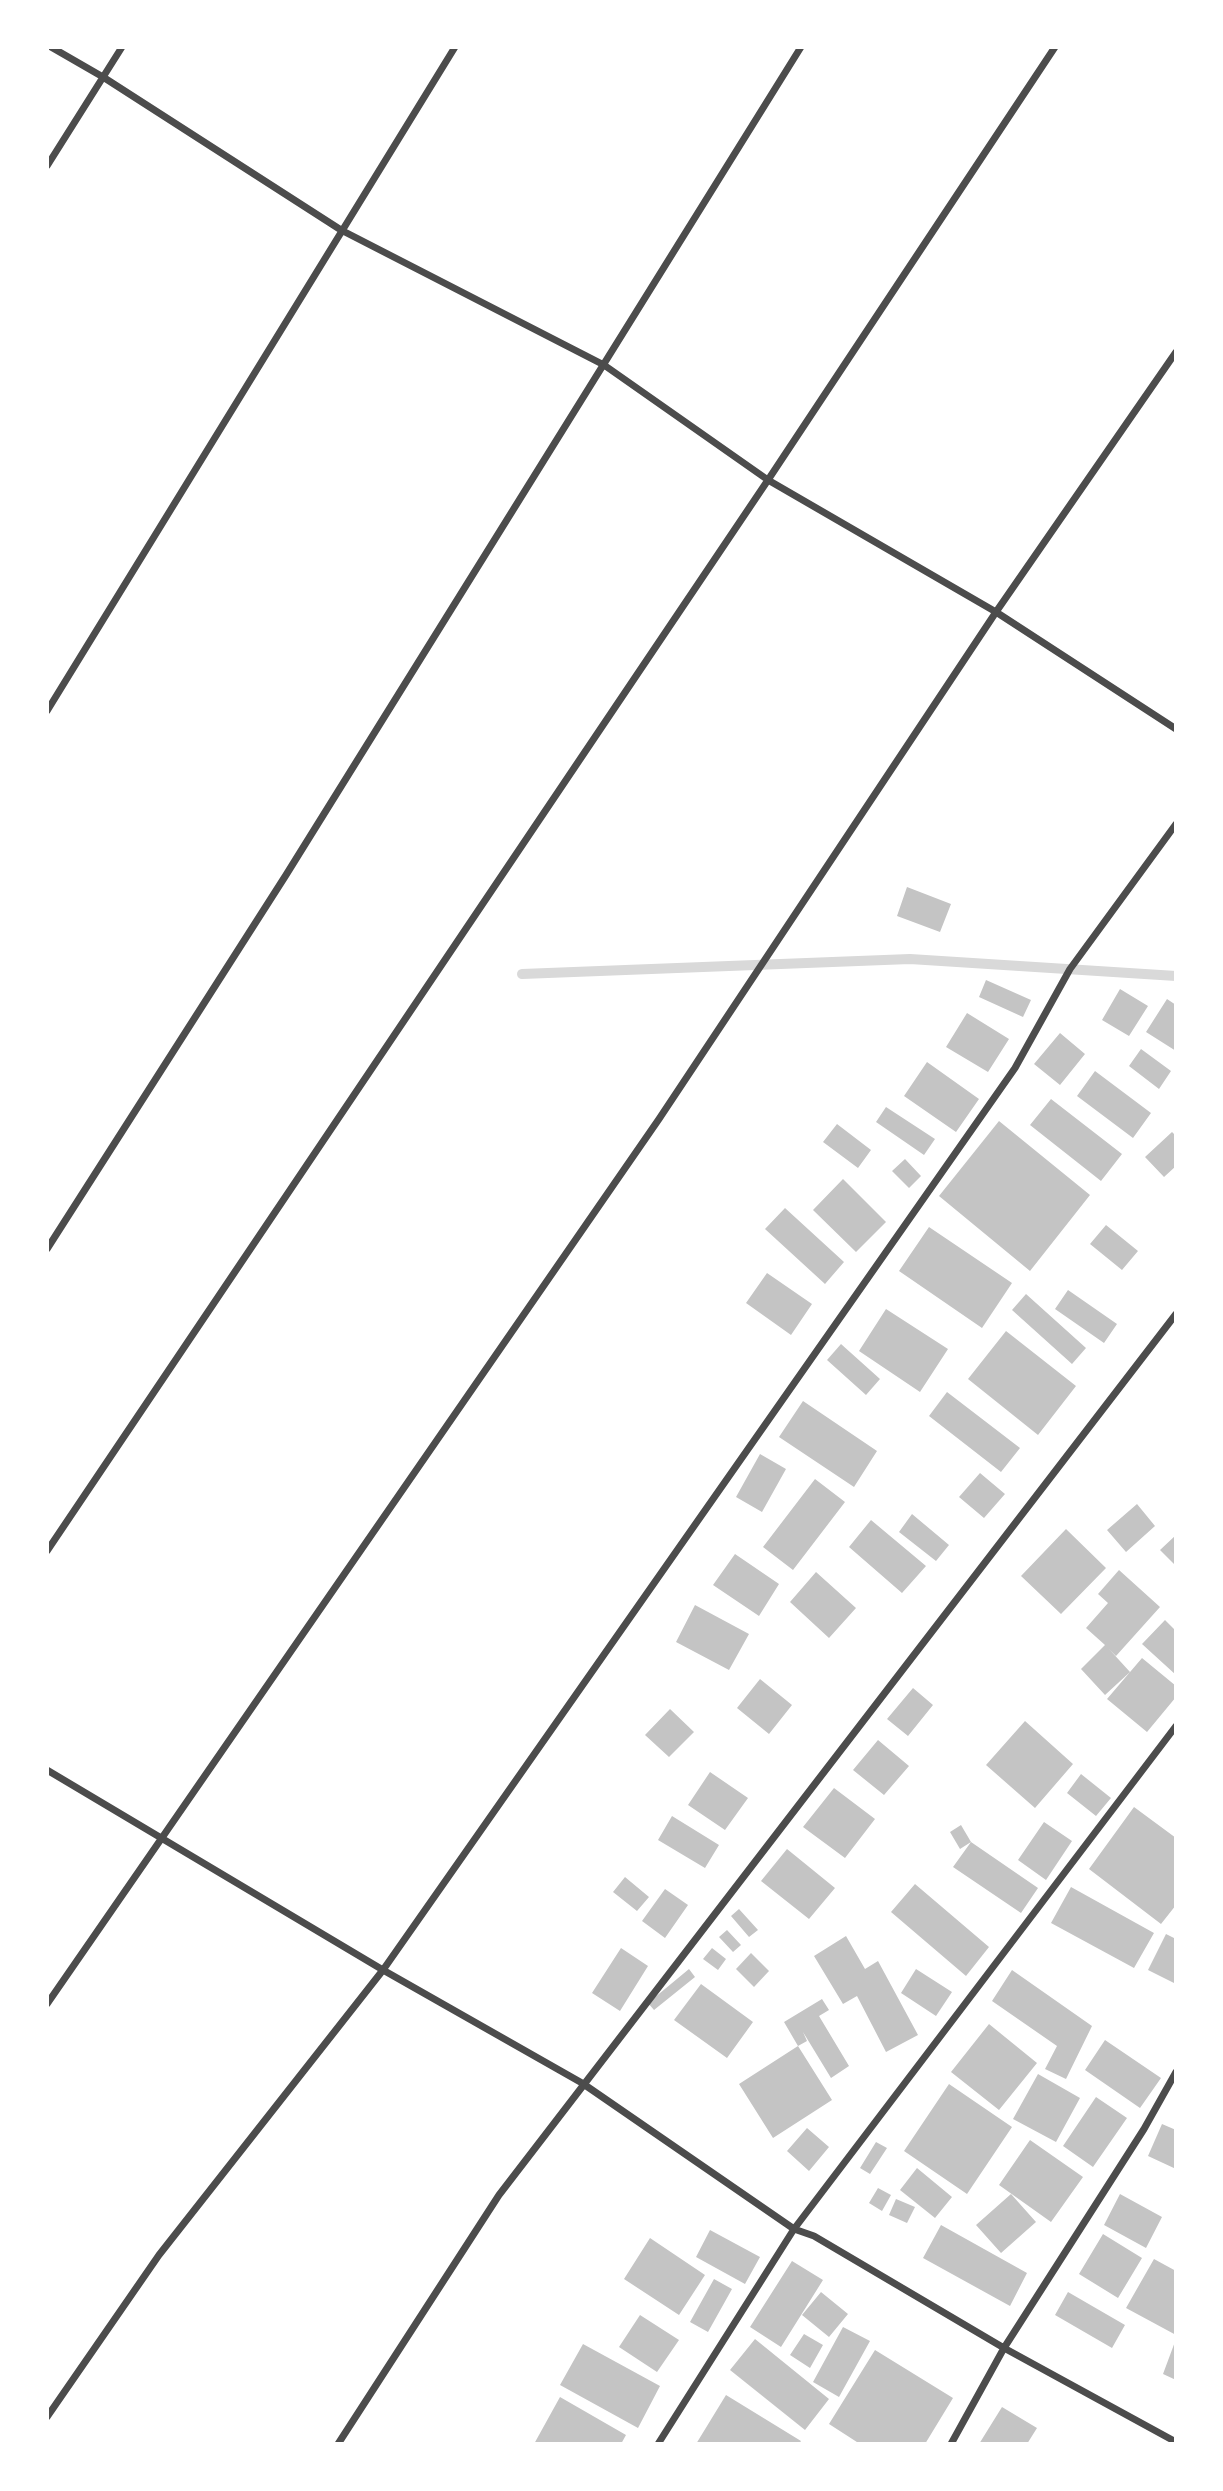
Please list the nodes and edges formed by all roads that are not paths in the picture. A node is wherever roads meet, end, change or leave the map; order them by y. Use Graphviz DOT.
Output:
graph roads {
  1 [pos="51,47"];
  2 [pos="122,47"];
  3 [pos="455,47"];
  4 [pos="801,47"];
  5 [pos="1055,47"];
  6 [pos="103,77"];
  7 [pos="47,166"];
  8 [pos="341,230"];
  9 [pos="1176,352"];
  10 [pos="604,365"];
  11 [pos="768,480"];
  12 [pos="996,612"];
  13 [pos="47,711"];
  14 [pos="1176,729"];
  15 [pos="1176,824"];
  16 [pos="47,1249"];
  17 [pos="1176,1314"];
  18 [pos="47,1551"];
  19 [pos="1176,1726"];
  20 [pos="47,1770"];
  21 [pos="160,1839"];
  22 [pos="383,1970"];
  23 [pos="47,2004"];
  24 [pos="1176,2072"];
  25 [pos="582,2083"];
  26 [pos="794,2229"];
  27 [pos="1004,2348"];
  28 [pos="47,2417"];
  29 [pos="1176,2442"];
  30 [pos="338,2444"];
  31 [pos="658,2444"];
  32 [pos="951,2444"];
  1 -- 6 [label="street"];
  2 -- 6 [label="street"];
  3 -- 8 [label="street"];
  4 -- 10 [label="street"];
  5 -- 11 [label="street"];
  6 -- 7 [label="street"];
  6 -- 8 [label="street"];
  8 -- 10 [label="street"];
  8 -- 13 [label="street"];
  9 -- 12 [label="street"];
  10 -- 11 [label="street"];
  10 -- 16 [label="street"];
  11 -- 12 [label="street"];
  11 -- 18 [label="street"];
  12 -- 14 [label="street"];
  12 -- 21 [label="street"];
  15 -- 22 [label="street"];
  17 -- 25 [label="street"];
  19 -- 26 [label="street"];
  20 -- 21 [label="street"];
  21 -- 22 [label="street"];
  21 -- 23 [label="street"];
  22 -- 25 [label="street"];
  22 -- 28 [label="street"];
  24 -- 27 [label="street"];
  25 -- 26 [label="street"];
  25 -- 30 [label="street"];
  26 -- 27 [label="street"];
  26 -- 31 [label="street"];
  27 -- 29 [label="street"];
  27 -- 32 [label="street"];
}
